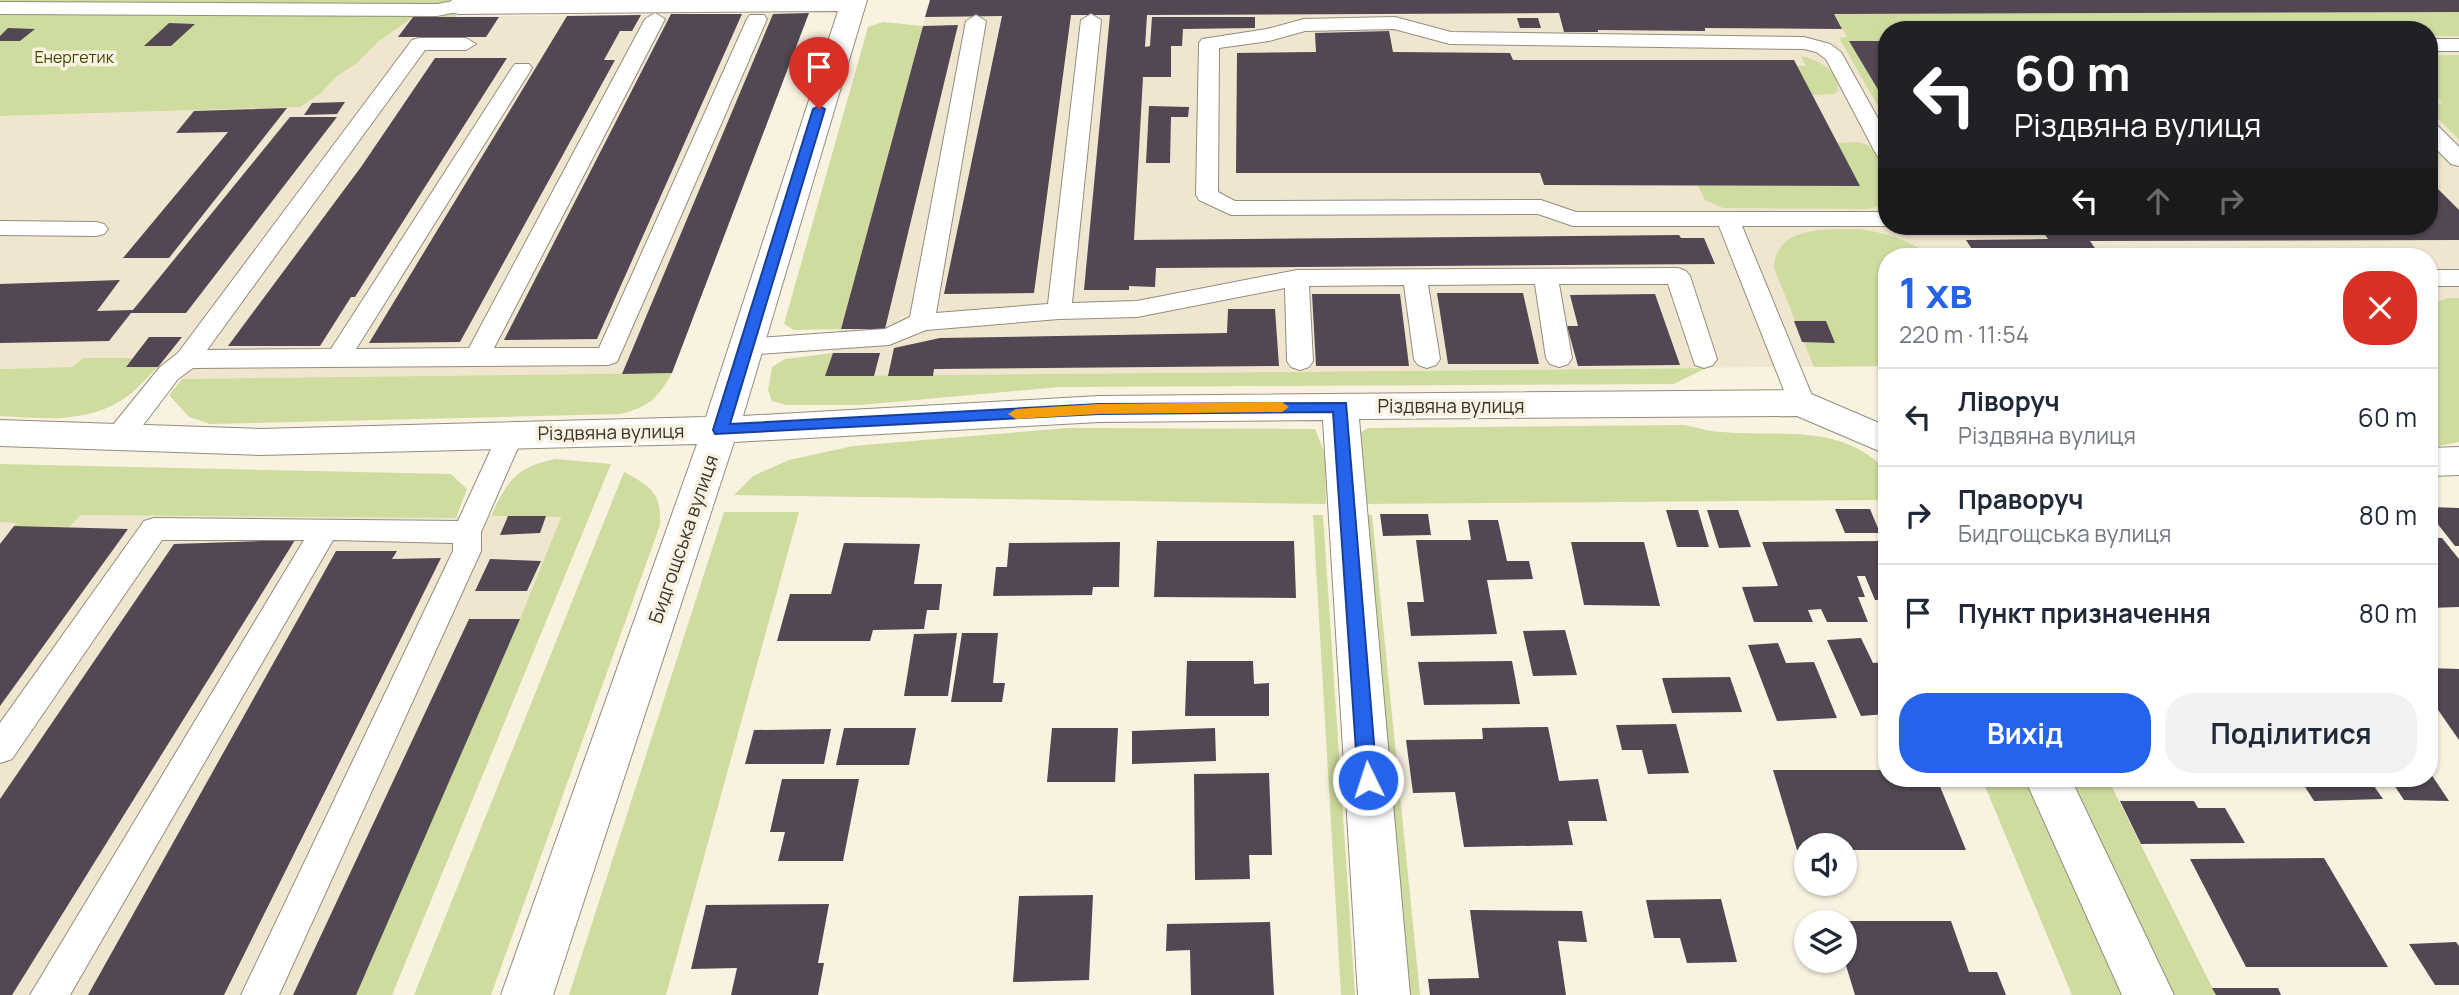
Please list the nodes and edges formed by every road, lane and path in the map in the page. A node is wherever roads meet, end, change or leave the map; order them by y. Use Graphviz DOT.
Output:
graph roads {
  1 [pos="854,2"];
  2 [pos="456,3"];
  3 [pos="0,8"];
  4 [pos="655,19"];
  5 [pos="757,19"];
  6 [pos="1091,20"];
  7 [pos="976,21"];
  8 [pos="466,44"];
  9 [pos="2438,45"];
  10 [pos="2459,45"];
  11 [pos="522,68"];
  12 [pos="1878,137"];
  13 [pos="2438,139"];
  14 [pos="2459,159"];
  15 [pos="1878,219"];
  16 [pos="1728,220"];
  17 [pos="0,228"];
  18 [pos="96,229"];
  19 [pos="1545,275"];
  20 [pos="1415,276"];
  21 [pos="1297,278"];
  22 [pos="2438,278"];
  23 [pos="2459,278"];
  24 [pos="1059,311"];
  25 [pos="922,322"];
  26 [pos="744,347"];
  27 [pos="477,357"];
  28 [pos="338,358"];
  29 [pos="1559,358"];
  30 [pos="187,359"];
  31 [pos="1427,359"];
  32 [pos="1704,359"];
  33 [pos="1300,362"];
  34 [pos="1802,403"];
  35 [pos="1340,407"];
  36 [pos="720,430"];
  37 [pos="0,433"];
  38 [pos="511,434"];
  39 [pos="1878,437"];
  40 [pos="118,438"];
  41 [pos="325,529"];
  42 [pos="467,532"];
  43 [pos="0,749"];
  44 [pos="2052,787"];
  45 [pos="49,995"];
  46 [pos="260,995"];
  47 [pos="527,995"];
  48 [pos="1384,995"];
  49 [pos="2148,995"];
  1 -- 2 [label="street"];
  1 -- 26 [label="street, Бидгощська вулиця"];
  2 -- 3 [label="lane"];
  4 -- 27 [label="lane"];
  5 -- 27 [label="lane"];
  6 -- 24 [label="lane"];
  7 -- 25 [label="lane"];
  8 -- 30 [label="lane"];
  9 -- 10 [label="lane"];
  11 -- 28 [label="lane"];
  12 -- 16 [label="lane"];
  13 -- 14 [label="lane"];
  15 -- 16 [label="lane"];
  16 -- 34 [label="lane"];
  17 -- 18 [label="lane"];
  19 -- 20 [label="lane"];
  19 -- 29 [label="lane"];
  19 -- 32 [label="lane"];
  20 -- 21 [label="lane"];
  20 -- 31 [label="lane"];
  21 -- 24 [label="lane"];
  21 -- 33 [label="lane"];
  22 -- 23 [label="lane"];
  24 -- 25 [label="lane"];
  25 -- 26 [label="lane"];
  26 -- 36 [label="street, Бидгощська вулиця"];
  27 -- 28 [label="lane"];
  28 -- 30 [label="lane"];
  30 -- 40 [label="lane"];
  34 -- 35 [label="street, Різдвяна вулиця"];
  34 -- 39 [label="street, Різдвяна вулиця"];
  35 -- 36 [label="street, Різдвяна вулиця"];
  35 -- 48 [label="street"];
  36 -- 38 [label="street, Різдвяна вулиця"];
  36 -- 47 [label="street, Бидгощська вулиця"];
  37 -- 40 [label="street, Різдвяна вулиця"];
  38 -- 40 [label="street, Різдвяна вулиця"];
  38 -- 42 [label="lane"];
  41 -- 42 [label="lane"];
  41 -- 43 [label="lane"];
  41 -- 45 [label="lane"];
  42 -- 46 [label="lane"];
  44 -- 49 [label="street"];
}
